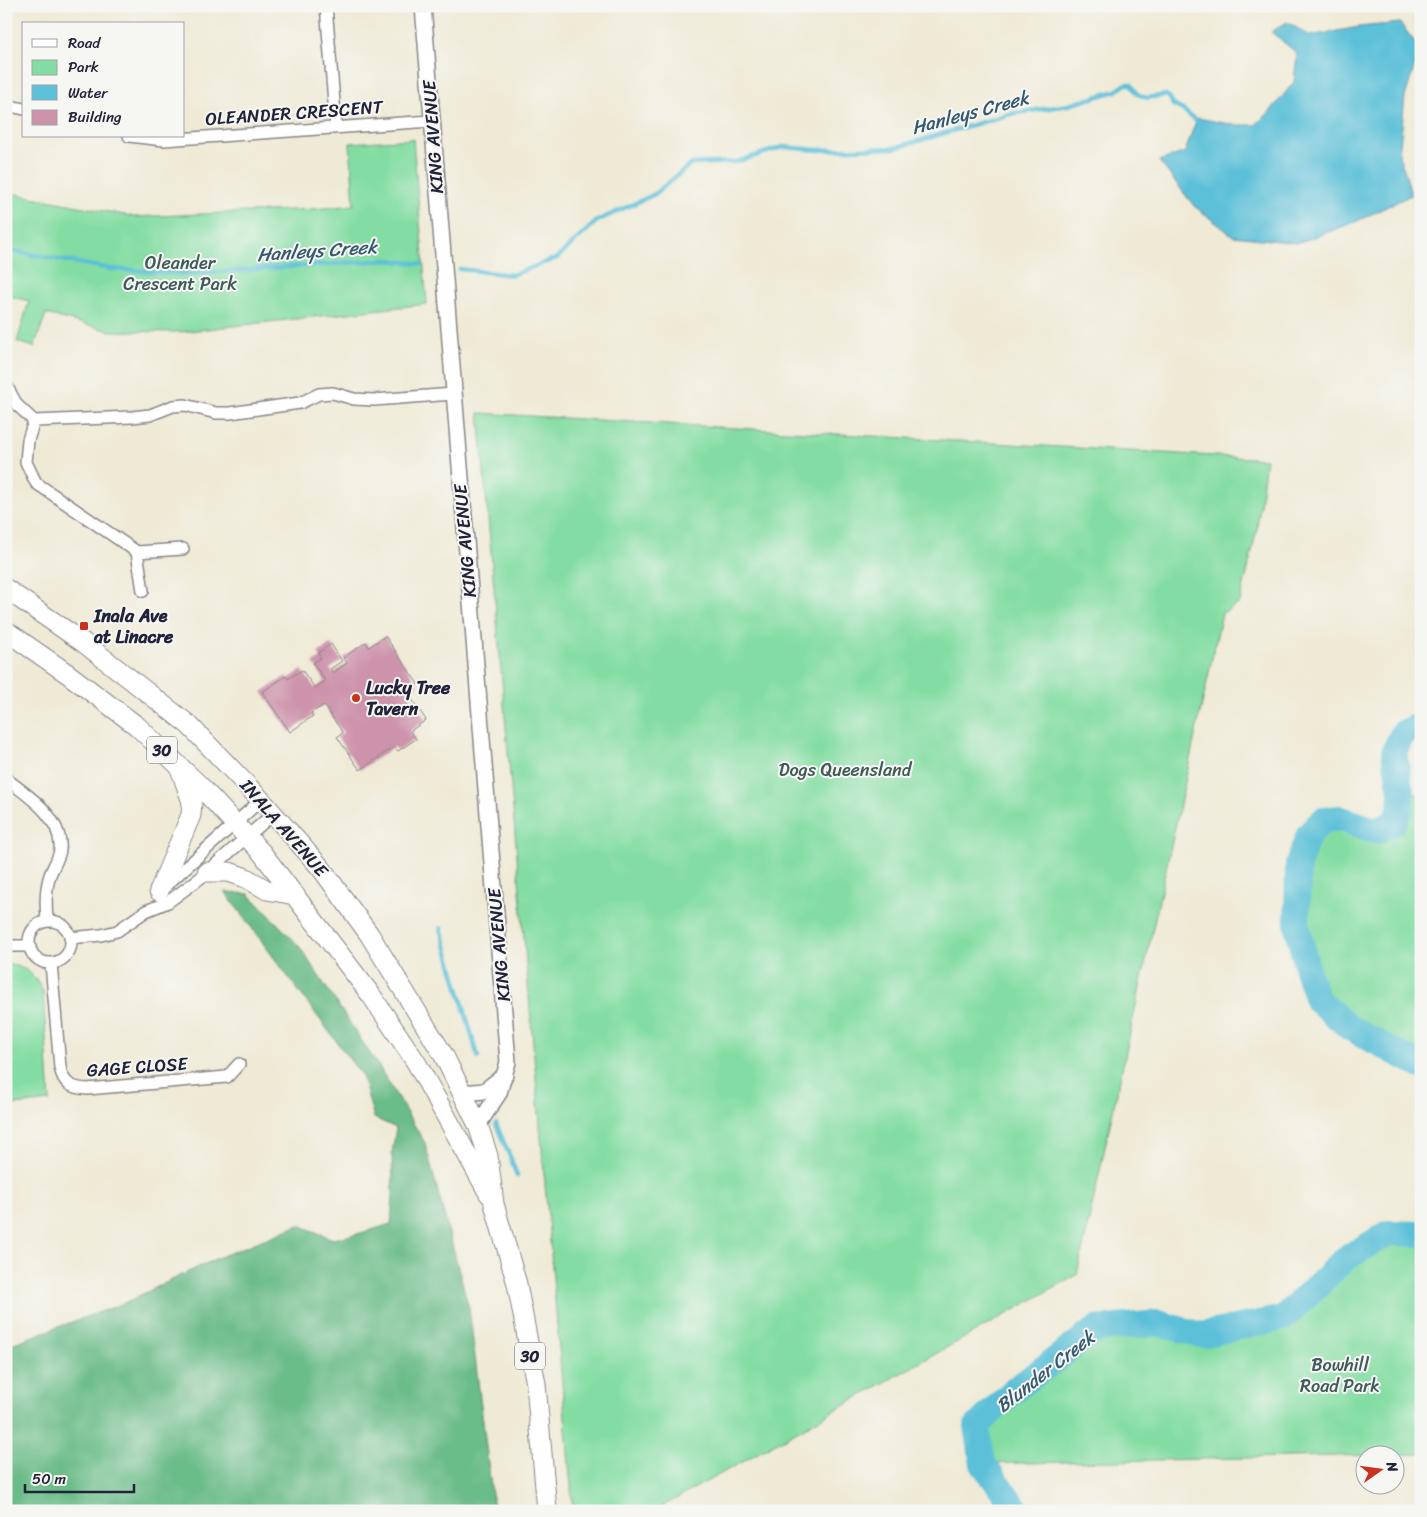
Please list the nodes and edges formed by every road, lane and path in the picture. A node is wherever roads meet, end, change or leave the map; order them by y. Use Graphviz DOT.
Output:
graph roads {
  1 [pos="326,6"];
  2 [pos="423,6"];
  3 [pos="6,105"];
  4 [pos="22,109"];
  5 [pos="431,121"];
  6 [pos="336,128"];
  7 [pos="146,138"];
  8 [pos="6,385"];
  9 [pos="453,394"];
  10 [pos="34,421"];
  11 [pos="183,549"];
  12 [pos="137,552"];
  13 [pos="6,588"];
  14 [pos="143,591"];
  15 [pos="6,631"];
  16 [pos="179,766"];
  17 [pos="6,779"];
  18 [pos="267,807"];
  19 [pos="241,830"];
  20 [pos="207,872"];
  21 [pos="295,895"];
  22 [pos="163,896"];
  23 [pos="47,921"];
  24 [pos="70,938"];
  25 [pos="6,946"];
  26 [pos="30,946"];
  27 [pos="52,963"];
  28 [pos="239,1064"];
  29 [pos="505,1075"];
  30 [pos="463,1093"];
  31 [pos="480,1130"];
  32 [pos="494,1204"];
  33 [pos="547,1511"];
  1 -- 6 [label="street"];
  2 -- 5 [label="street, KING AVENUE"];
  3 -- 4 [label="street"];
  5 -- 6 [label="street, OLEANDER CRESCENT"];
  5 -- 9 [label="street, KING AVENUE"];
  6 -- 7 [label="street, OLEANDER CRESCENT"];
  8 -- 10 [label="street"];
  9 -- 10 [label="street"];
  9 -- 29 [label="street, KING AVENUE"];
  10 -- 12 [label="street"];
  11 -- 12 [label="street"];
  12 -- 14 [label="street"];
  13 -- 18 [label="main road, INALA AVENUE / 30"];
  15 -- 16 [label="main road, INALA AVENUE / 30"];
  16 -- 19 [label="main road, INALA AVENUE / 30"];
  16 -- 22 [label="main road"];
  17 -- 23 [label="street"];
  18 -- 19 [label="street"];
  18 -- 19 [label="street"];
  18 -- 30 [label="main road, INALA AVENUE / 30"];
  19 -- 20 [label="street"];
  19 -- 21 [label="main road, INALA AVENUE / 30"];
  19 -- 22 [label="street"];
  20 -- 21 [label="main road"];
  20 -- 22 [label="street"];
  21 -- 32 [label="main road, INALA AVENUE / 30"];
  22 -- 24 [label="street"];
  23 -- 24 [label="street"];
  23 -- 26 [label="street"];
  24 -- 27 [label="street"];
  25 -- 26 [label="street"];
  26 -- 27 [label="street"];
  27 -- 28 [label="street, GAGE CLOSE"];
  29 -- 30 [label="street"];
  29 -- 31 [label="street, KING AVENUE"];
  30 -- 31 [label="main road, INALA AVENUE / 30"];
  31 -- 32 [label="main road, 30"];
  32 -- 33 [label="main road, 30"];
}
